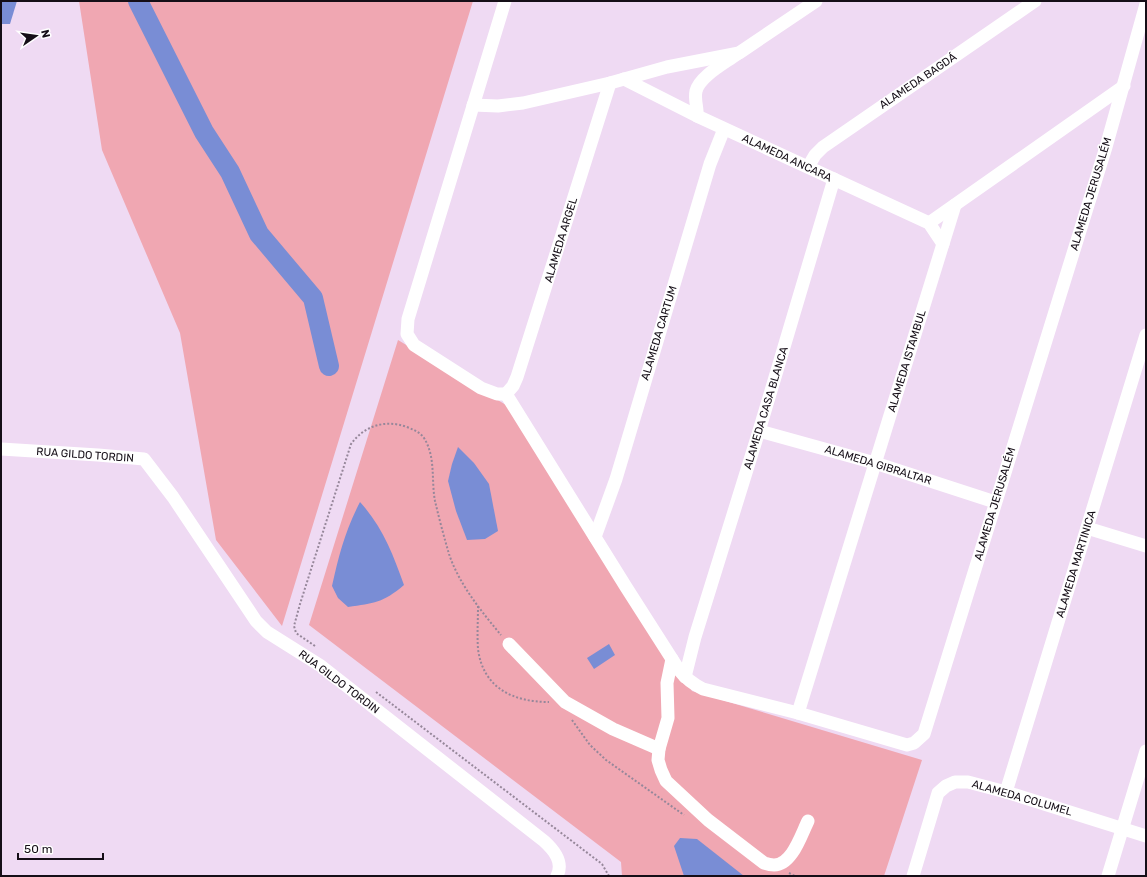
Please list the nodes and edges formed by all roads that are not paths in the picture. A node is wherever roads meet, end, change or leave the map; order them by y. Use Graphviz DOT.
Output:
graph roads {
  1 [pos="505,1"];
  2 [pos="816,1"];
  3 [pos="1035,1"];
  4 [pos="1146,4"];
  5 [pos="739,53"];
  6 [pos="624,79"];
  7 [pos="610,83"];
  8 [pos="1124,86"];
  9 [pos="473,105"];
  10 [pos="697,116"];
  11 [pos="724,129"];
  12 [pos="808,167"];
  13 [pos="834,179"];
  14 [pos="955,205"];
  15 [pos="928,223"];
  16 [pos="944,244"];
  17 [pos="1146,335"];
  18 [pos="506,394"];
  19 [pos="759,431"];
  20 [pos="1,449"];
  21 [pos="875,463"];
  22 [pos="995,502"];
  23 [pos="1087,528"];
  24 [pos="595,537"];
  25 [pos="1146,546"];
  26 [pos="509,644"];
  27 [pos="671,657"];
  28 [pos="685,677"];
  29 [pos="798,714"];
  30 [pos="659,749"];
  31 [pos="1146,751"];
  32 [pos="1006,792"];
  33 [pos="808,821"];
  34 [pos="1122,828"];
  35 [pos="1146,836"];
  36 [pos="557,876"];
  37 [pos="913,876"];
  38 [pos="1108,876"];
  1 -- 9 [label="street"];
  2 -- 5 [label="street"];
  3 -- 12 [label="street, ALAMEDA BAGDÁ"];
  4 -- 8 [label="street, ALAMEDA JERUSALÉM"];
  5 -- 6 [label="street"];
  5 -- 10 [label="street"];
  6 -- 7 [label="street"];
  6 -- 10 [label="street, ALAMEDA ANCARA"];
  7 -- 9 [label="street"];
  7 -- 18 [label="street, ALAMEDA ARGEL"];
  8 -- 14 [label="street"];
  8 -- 22 [label="street, ALAMEDA JERUSALÉM"];
  9 -- 18 [label="street"];
  10 -- 11 [label="street, ALAMEDA ANCARA"];
  11 -- 12 [label="street, ALAMEDA ANCARA"];
  11 -- 24 [label="street, ALAMEDA CARTUM"];
  12 -- 13 [label="street, ALAMEDA ANCARA"];
  13 -- 15 [label="street, ALAMEDA ANCARA"];
  13 -- 19 [label="street, ALAMEDA CASA BLANCA"];
  14 -- 15 [label="street"];
  14 -- 16 [label="street, ALAMEDA ISTAMBUL"];
  15 -- 16 [label="street, ALAMEDA ANCARA"];
  16 -- 21 [label="street, ALAMEDA ISTAMBUL"];
  17 -- 23 [label="street, ALAMEDA MARTINICA"];
  18 -- 24 [label="street, ALAMEDA JERUSALÉM"];
  19 -- 21 [label="street, ALAMEDA GIBRALTAR"];
  19 -- 28 [label="street, ALAMEDA CASA BLANCA"];
  20 -- 36 [label="street, RUA GILDO TORDIN"];
  21 -- 22 [label="street, ALAMEDA GIBRALTAR"];
  21 -- 29 [label="street, ALAMEDA ISTAMBUL"];
  22 -- 29 [label="street, ALAMEDA JERUSALÉM"];
  23 -- 25 [label="street"];
  23 -- 32 [label="street, ALAMEDA MARTINICA"];
  24 -- 27 [label="street, ALAMEDA JERUSALÉM"];
  26 -- 30 [label="street"];
  27 -- 28 [label="street, ALAMEDA JERUSALÉM"];
  27 -- 30 [label="street"];
  28 -- 29 [label="street, ALAMEDA JERUSALÉM"];
  30 -- 33 [label="street"];
  31 -- 34 [label="street"];
  32 -- 34 [label="street, ALAMEDA COLUMEL"];
  32 -- 37 [label="street, ALAMEDA COLUMEL"];
  34 -- 35 [label="street, ALAMEDA COLUMEL"];
  34 -- 38 [label="street"];
}
